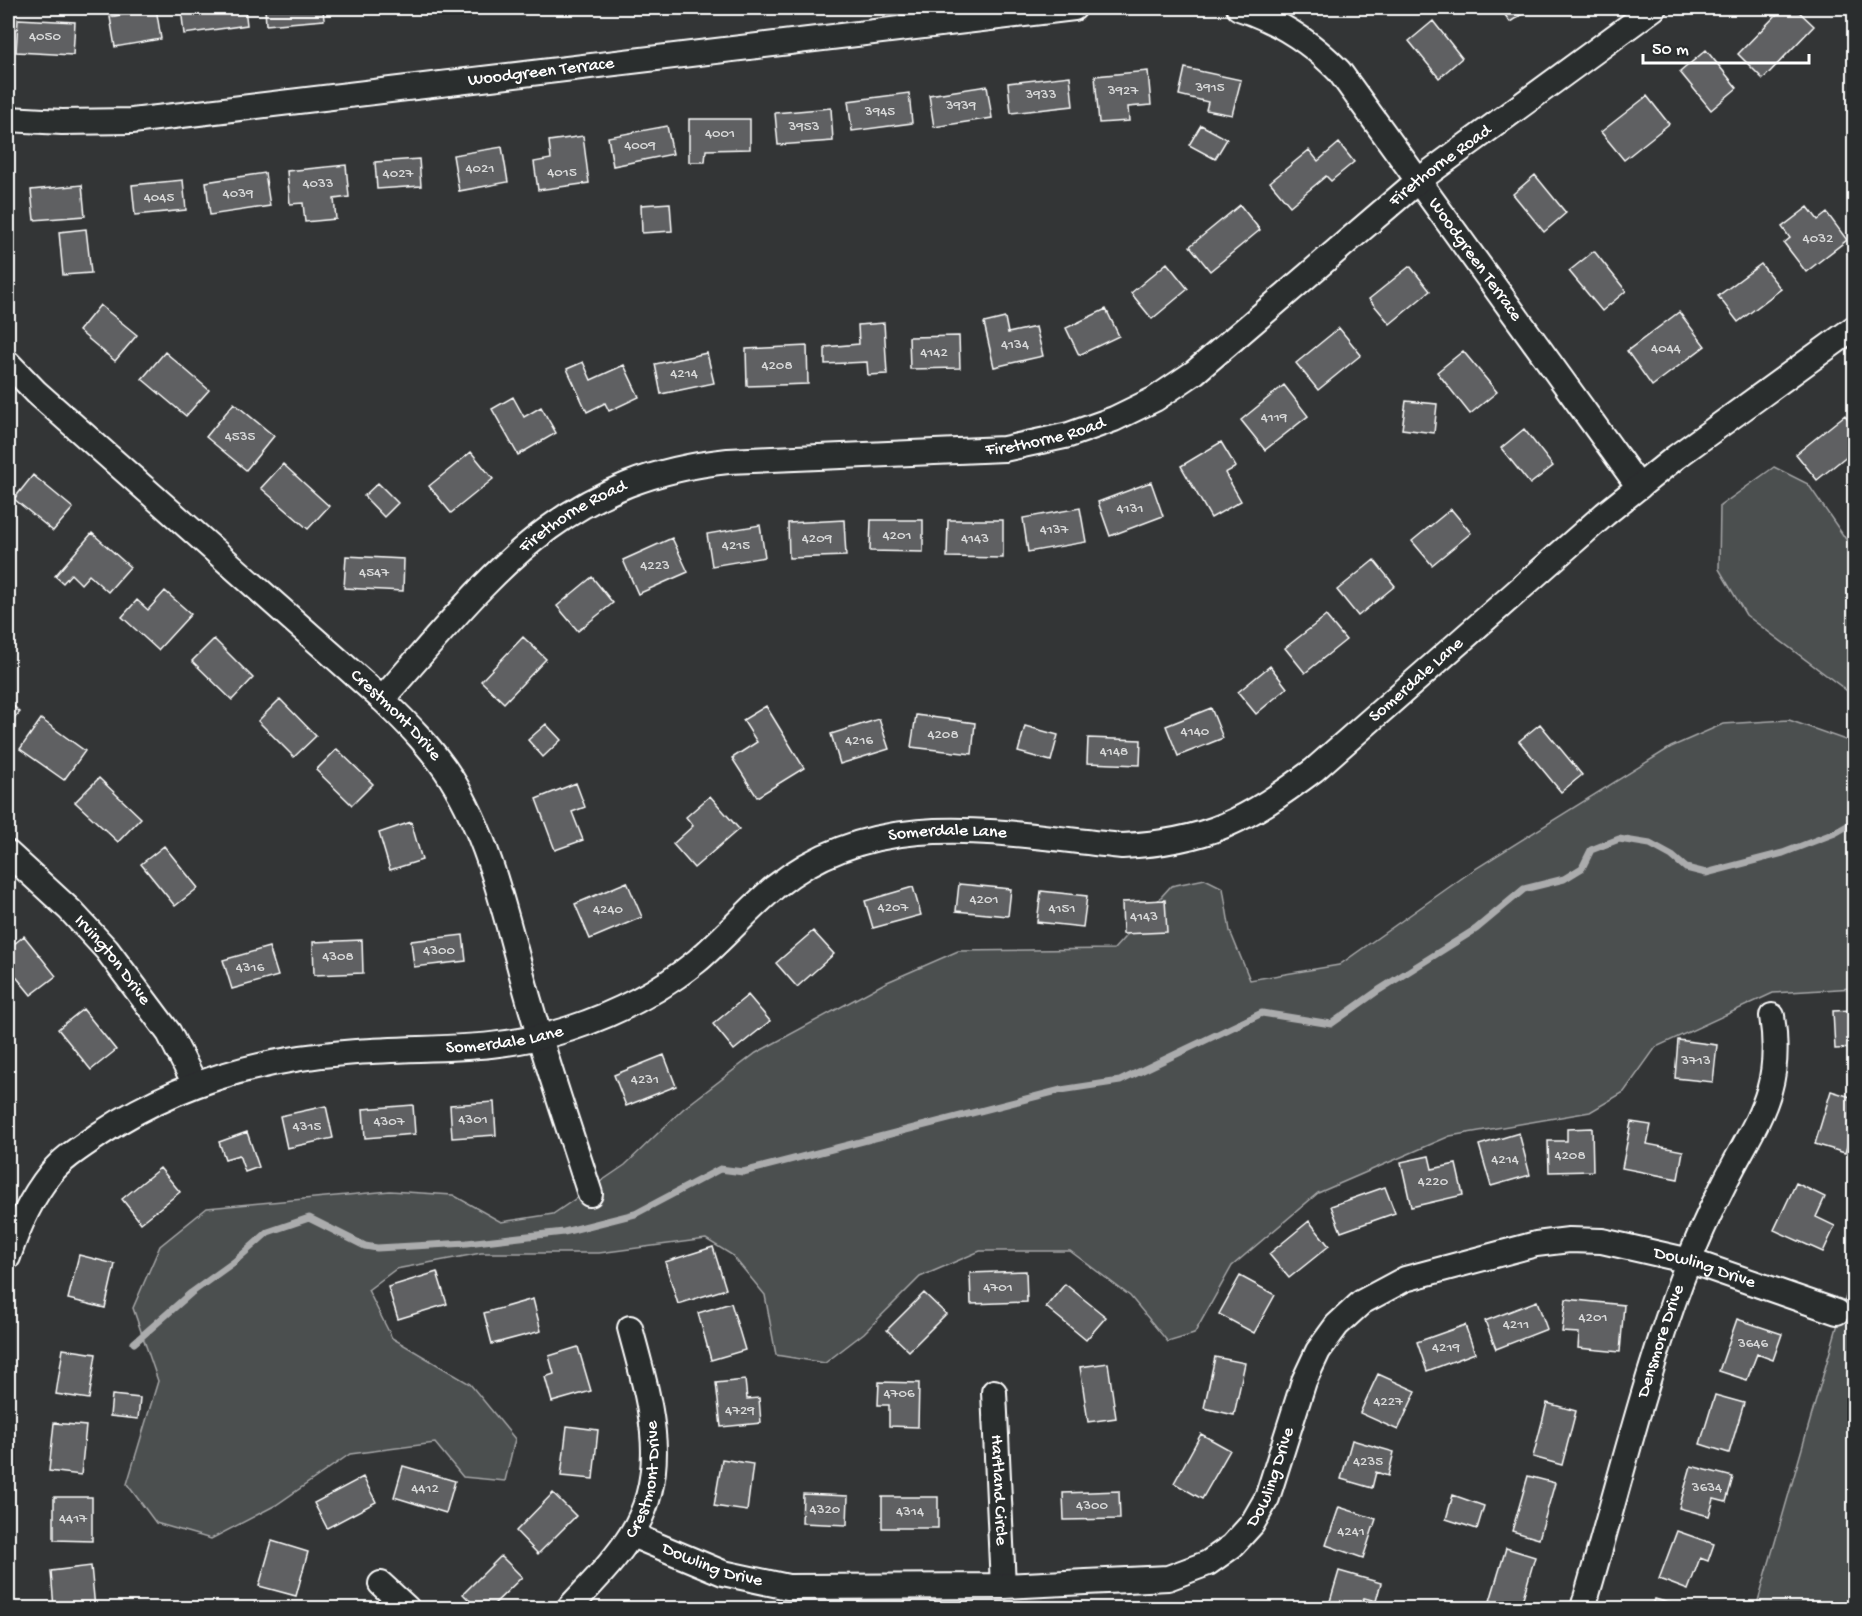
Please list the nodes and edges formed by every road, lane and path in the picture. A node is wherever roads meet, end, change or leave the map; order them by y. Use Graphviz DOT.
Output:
graph roads {
  1 [pos="1074,8"];
  2 [pos="1239,8"];
  3 [pos="1654,8"];
  4 [pos="8,119"];
  5 [pos="1419,180"];
  6 [pos="1854,328"];
  7 [pos="8,363"];
  8 [pos="1639,487"];
  9 [pos="382,699"];
  10 [pos="8,853"];
  11 [pos="1772,1016"];
  12 [pos="540,1038"];
  13 [pos="195,1084"];
  14 [pos="590,1194"];
  15 [pos="8,1256"];
  16 [pos="1690,1261"];
  17 [pos="1838,1312"];
  18 [pos="630,1328"];
  19 [pos="994,1392"];
  20 [pos="632,1534"];
  21 [pos="381,1584"];
  22 [pos="1004,1586"];
  23 [pos="407,1608"];
  24 [pos="569,1608"];
  25 [pos="1583,1608"];
  1 -- 4 [label="street, Woodgreen Terrace"];
  2 -- 5 [label="street, Woodgreen Terrace"];
  3 -- 5 [label="street, Firethorne Road"];
  5 -- 8 [label="street, Woodgreen Terrace"];
  5 -- 9 [label="street, Firethorne Road"];
  6 -- 8 [label="street, Somerdale Lane"];
  7 -- 9 [label="street, Crestmont Drive"];
  8 -- 12 [label="street, Somerdale Lane"];
  9 -- 12 [label="street, Crestmont Drive"];
  10 -- 13 [label="street, Irvington Drive"];
  11 -- 16 [label="street, Densmore Drive"];
  12 -- 13 [label="street, Somerdale Lane"];
  12 -- 14 [label="street, Crestmont Drive"];
  13 -- 15 [label="street, Somerdale Lane"];
  16 -- 17 [label="street, Dowling Drive"];
  16 -- 22 [label="street, Dowling Drive"];
  16 -- 25 [label="street, Densmore Drive"];
  18 -- 20 [label="street, Crestmont Drive"];
  19 -- 22 [label="street, Hartland Circle"];
  20 -- 22 [label="street, Dowling Drive"];
  20 -- 24 [label="street, Crestmont Drive"];
  21 -- 23 [label="street"];
}
